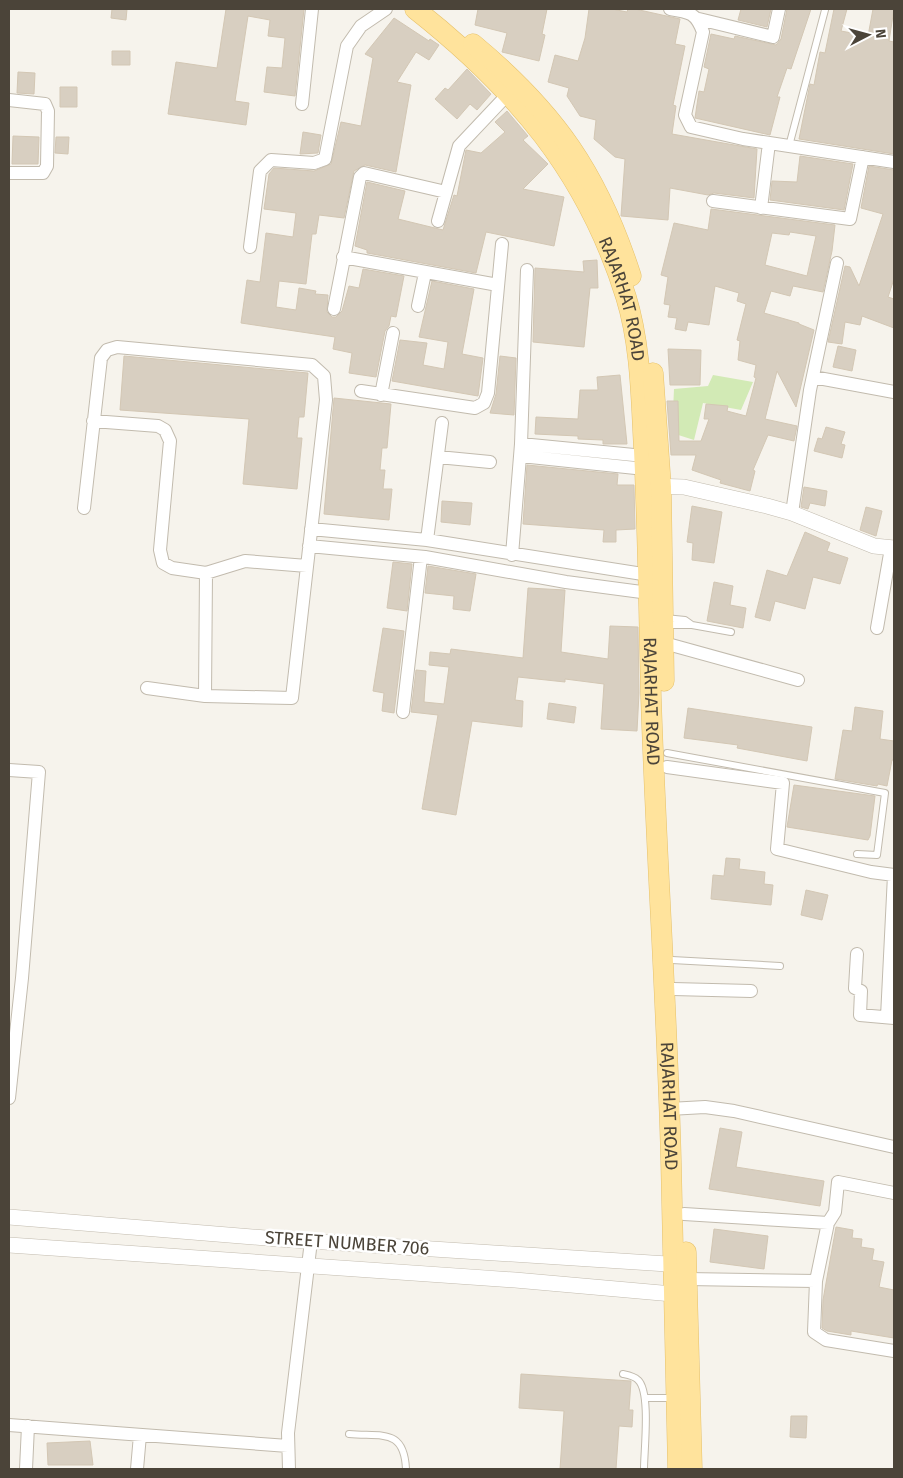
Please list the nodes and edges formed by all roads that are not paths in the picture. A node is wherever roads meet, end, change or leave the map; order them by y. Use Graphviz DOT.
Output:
graph roads {
  1 [pos="312,9"];
  2 [pos="386,9"];
  3 [pos="414,9"];
  4 [pos="432,9"];
  5 [pos="670,9"];
  6 [pos="779,9"];
  7 [pos="825,10"];
  8 [pos="699,19"];
  9 [pos="508,94"];
  10 [pos="9,100"];
  11 [pos="302,104"];
  12 [pos="769,143"];
  13 [pos="789,146"];
  14 [pos="863,157"];
  15 [pos="894,162"];
  16 [pos="9,173"];
  17 [pos="446,192"];
  18 [pos="712,201"];
  19 [pos="761,208"];
  20 [pos="438,221"];
  21 [pos="502,244"];
  22 [pos="250,247"];
  23 [pos="343,257"];
  24 [pos="838,263"];
  25 [pos="527,270"];
  26 [pos="425,273"];
  27 [pos="498,285"];
  28 [pos="418,306"];
  29 [pos="334,309"];
  30 [pos="393,333"];
  31 [pos="813,377"];
  32 [pos="361,391"];
  33 [pos="894,392"];
  34 [pos="381,395"];
  35 [pos="94,421"];
  36 [pos="442,423"];
  37 [pos="521,450"];
  38 [pos="438,457"];
  39 [pos="490,462"];
  40 [pos="649,475"];
  41 [pos="84,508"];
  42 [pos="792,513"];
  43 [pos="311,529"];
  44 [pos="427,540"];
  45 [pos="309,546"];
  46 [pos="893,548"];
  47 [pos="512,555"];
  48 [pos="423,557"];
  49 [pos="307,566"];
  50 [pos="597,566"];
  51 [pos="206,573"];
  52 [pos="510,573"];
  53 [pos="649,584"];
  54 [pos="595,586"];
  55 [pos="876,628"];
  56 [pos="663,629"];
  57 [pos="731,632"];
  58 [pos="798,680"];
  59 [pos="147,688"];
  60 [pos="205,696"];
  61 [pos="403,712"];
  62 [pos="667,760"];
  63 [pos="9,770"];
  64 [pos="857,854"];
  65 [pos="894,875"];
  66 [pos="857,954"];
  67 [pos="672,960"];
  68 [pos="780,966"];
  69 [pos="673,989"];
  70 [pos="751,991"];
  71 [pos="891,1018"];
  72 [pos="9,1098"];
  73 [pos="674,1109"];
  74 [pos="894,1147"];
  75 [pos="894,1194"];
  76 [pos="684,1214"];
  77 [pos="9,1217"];
  78 [pos="828,1223"];
  79 [pos="311,1241"];
  80 [pos="9,1245"];
  81 [pos="308,1265"];
  82 [pos="681,1279"];
  83 [pos="816,1281"];
  84 [pos="894,1351"];
  85 [pos="623,1374"];
  86 [pos="645,1398"];
  87 [pos="676,1398"];
  88 [pos="9,1425"];
  89 [pos="28,1426"];
  90 [pos="348,1434"];
  91 [pos="140,1435"];
  92 [pos="288,1446"];
  93 [pos="26,1469"];
  94 [pos="137,1469"];
  95 [pos="289,1469"];
  96 [pos="406,1469"];
  97 [pos="644,1469"];
  98 [pos="678,1469"];
  99 [pos="692,1469"];
  1 -- 11 [label="street"];
  2 -- 22 [label="street"];
  3 -- 9 [label="main road, RAJARHAT ROAD"];
  4 -- 40 [label="main road, RAJARHAT ROAD"];
  5 -- 8 [label="street"];
  6 -- 8 [label="street"];
  7 -- 13 [label="lane"];
  8 -- 12 [label="street"];
  9 -- 17 [label="street"];
  9 -- 40 [label="main road, RAJARHAT ROAD"];
  10 -- 16 [label="street"];
  12 -- 13 [label="street"];
  12 -- 19 [label="street"];
  13 -- 14 [label="street"];
  14 -- 15 [label="street"];
  14 -- 19 [label="street"];
  17 -- 20 [label="street"];
  17 -- 23 [label="street"];
  18 -- 19 [label="street"];
  21 -- 27 [label="street"];
  23 -- 26 [label="street"];
  23 -- 29 [label="street"];
  24 -- 31 [label="street"];
  25 -- 37 [label="street"];
  26 -- 27 [label="street"];
  26 -- 28 [label="street"];
  27 -- 34 [label="street"];
  30 -- 34 [label="street"];
  31 -- 33 [label="street"];
  31 -- 42 [label="street"];
  32 -- 34 [label="street"];
  35 -- 41 [label="street"];
  35 -- 43 [label="street"];
  35 -- 51 [label="street"];
  36 -- 38 [label="street"];
  37 -- 40 [label="street"];
  37 -- 47 [label="street"];
  38 -- 39 [label="street"];
  38 -- 44 [label="street"];
  40 -- 42 [label="street"];
  40 -- 53 [label="main road, RAJARHAT ROAD"];
  40 -- 56 [label="main road, RAJARHAT ROAD"];
  42 -- 46 [label="street"];
  43 -- 44 [label="street"];
  43 -- 45 [label="street"];
  44 -- 47 [label="street"];
  44 -- 48 [label="lane"];
  45 -- 48 [label="street"];
  45 -- 49 [label="street"];
  46 -- 55 [label="street"];
  47 -- 50 [label="street"];
  47 -- 52 [label="lane"];
  48 -- 52 [label="street"];
  48 -- 61 [label="street"];
  49 -- 51 [label="street"];
  49 -- 60 [label="street"];
  50 -- 53 [label="street"];
  50 -- 54 [label="street"];
  51 -- 60 [label="street"];
  52 -- 54 [label="street"];
  53 -- 54 [label="street"];
  53 -- 73 [label="main road, RAJARHAT ROAD"];
  56 -- 57 [label="lane"];
  56 -- 58 [label="street"];
  56 -- 62 [label="main road, RAJARHAT ROAD"];
  59 -- 60 [label="street"];
  62 -- 64 [label="lane"];
  62 -- 65 [label="street"];
  62 -- 67 [label="main road, RAJARHAT ROAD"];
  63 -- 72 [label="street"];
  65 -- 71 [label="street"];
  66 -- 71 [label="street"];
  67 -- 68 [label="lane"];
  67 -- 69 [label="main road, RAJARHAT ROAD"];
  69 -- 70 [label="street"];
  69 -- 73 [label="main road, RAJARHAT ROAD"];
  73 -- 74 [label="street"];
  73 -- 76 [label="main road, RAJARHAT ROAD"];
  73 -- 82 [label="main road, RAJARHAT ROAD"];
  75 -- 78 [label="street"];
  76 -- 78 [label="street"];
  76 -- 82 [label="main road, RAJARHAT ROAD"];
  77 -- 79 [label="street, STREET NUMBER 706"];
  78 -- 83 [label="street"];
  79 -- 81 [label="street"];
  79 -- 82 [label="street, STREET NUMBER 706"];
  80 -- 81 [label="street"];
  81 -- 82 [label="street"];
  81 -- 92 [label="street"];
  82 -- 83 [label="street"];
  82 -- 87 [label="main road, RAJARHAT ROAD"];
  82 -- 99 [label="main road, RAJARHAT ROAD"];
  83 -- 84 [label="street"];
  85 -- 86 [label="lane"];
  86 -- 87 [label="lane"];
  86 -- 97 [label="lane"];
  87 -- 98 [label="main road, RAJARHAT ROAD"];
  88 -- 89 [label="street"];
  89 -- 91 [label="street"];
  89 -- 93 [label="street"];
  90 -- 96 [label="lane"];
  91 -- 92 [label="street"];
  91 -- 94 [label="street"];
  92 -- 95 [label="street"];
}
